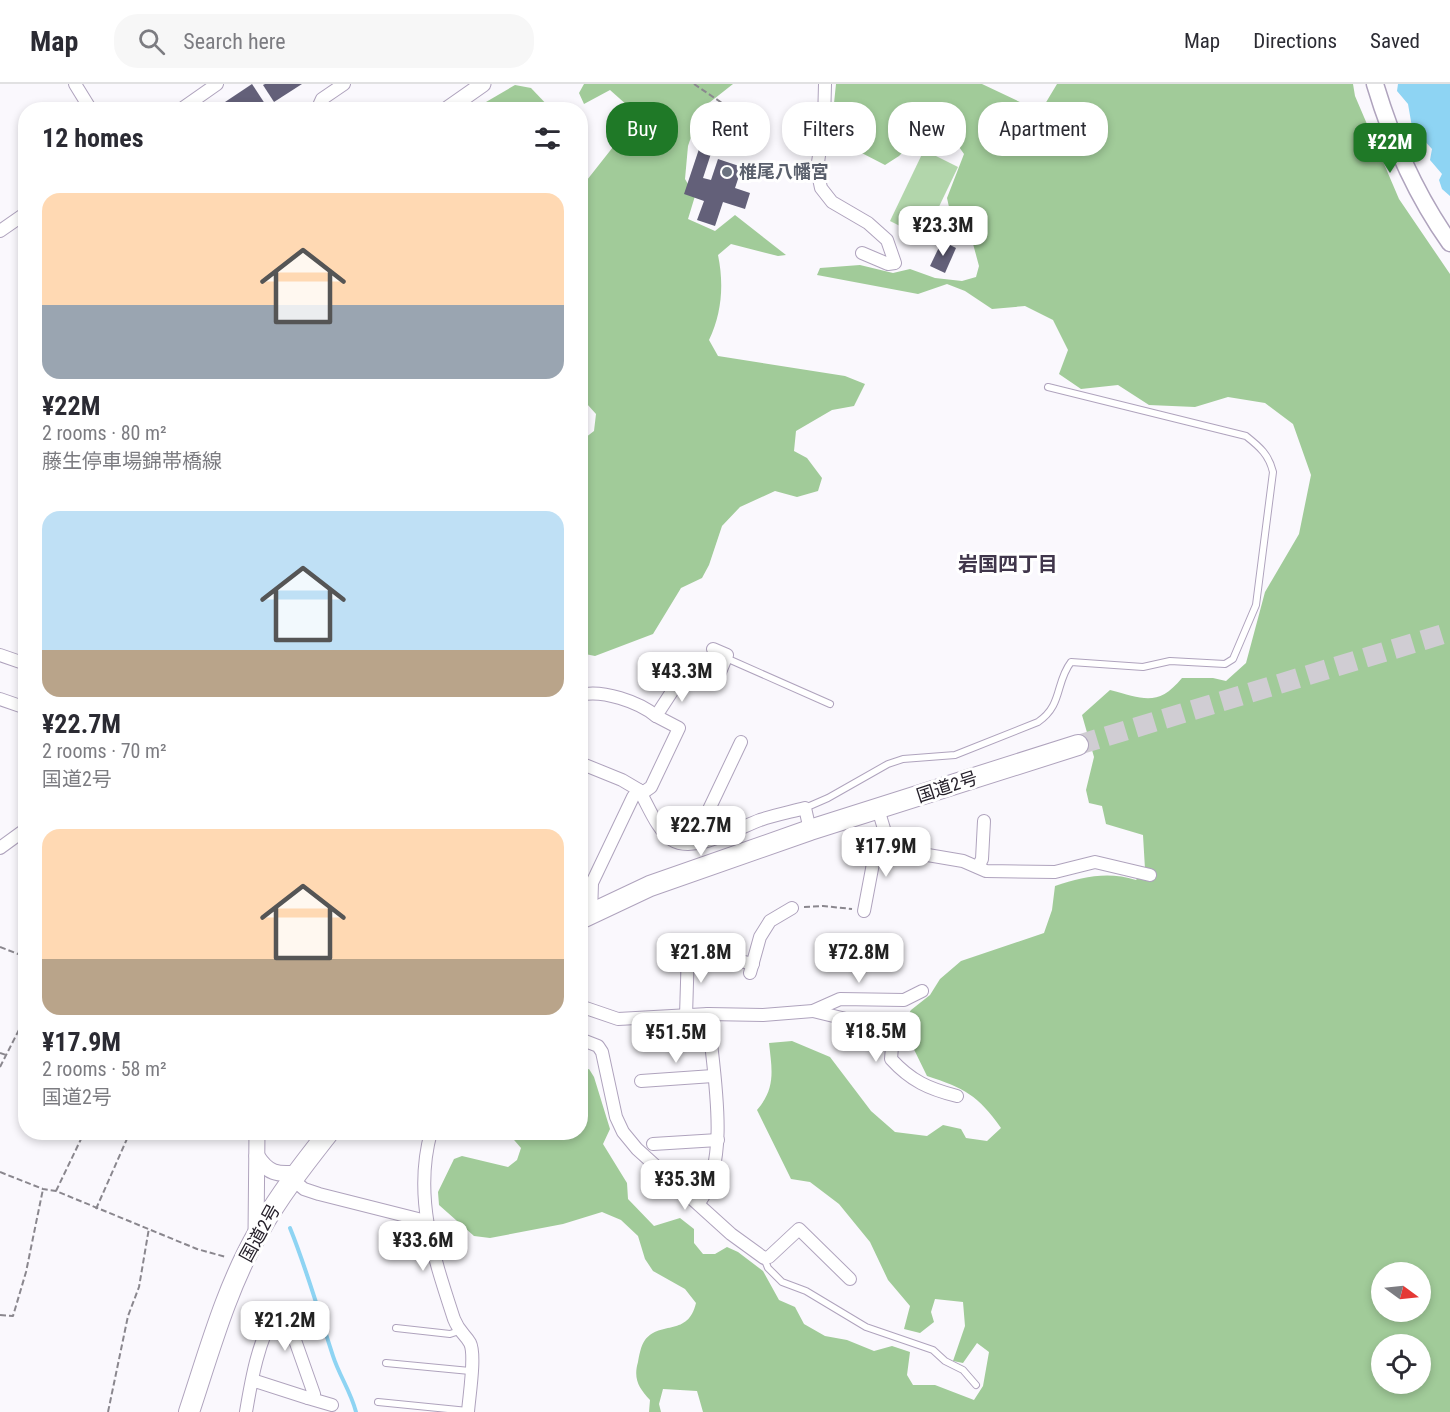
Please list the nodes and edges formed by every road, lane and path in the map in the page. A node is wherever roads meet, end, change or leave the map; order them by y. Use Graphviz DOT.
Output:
graph roads {
  1 [pos="75,84"];
  2 [pos="217,84"];
  3 [pos="344,84"];
  4 [pos="483,84"];
  5 [pos="694,84"];
  6 [pos="825,84"];
  7 [pos="1375,84"];
  8 [pos="87,102"];
  9 [pos="192,102"];
  10 [pos="321,102"];
  11 [pos="457,102"];
  12 [pos="721,102"];
  13 [pos="18,219"];
  14 [pos="0,231"];
  15 [pos="1450,243"];
  16 [pos="862,253"];
  17 [pos="1048,387"];
  18 [pos="713,649"];
  19 [pos="0,655"];
  20 [pos="725,658"];
  21 [pos="18,661"];
  22 [pos="588,692"];
  23 [pos="0,699"];
  24 [pos="830,704"];
  25 [pos="18,705"];
  26 [pos="656,716"];
  27 [pos="741,742"];
  28 [pos="1078,745"];
  29 [pos="588,766"];
  30 [pos="640,792"];
  31 [pos="805,808"];
  32 [pos="878,809"];
  33 [pos="984,821"];
  34 [pos="810,830"];
  35 [pos="885,832"];
  36 [pos="18,836"];
  37 [pos="693,843"];
  38 [pos="0,848"];
  39 [pos="978,867"];
  40 [pos="1150,875"];
  41 [pos="588,899"];
  42 [pos="792,908"];
  43 [pos="588,910"];
  44 [pos="864,911"];
  45 [pos="0,947"];
  46 [pos="18,954"];
  47 [pos="922,991"];
  48 [pos="588,1009"];
  49 [pos="813,1011"];
  50 [pos="708,1014"];
  51 [pos="686,1016"];
  52 [pos="18,1032"];
  53 [pos="588,1043"];
  54 [pos="0,1053"];
  55 [pos="6,1055"];
  56 [pos="0,1067"];
  57 [pos="713,1076"];
  58 [pos="641,1081"];
  59 [pos="957,1096"];
  60 [pos="81,1140"];
  61 [pos="126,1140"];
  62 [pos="257,1140"];
  63 [pos="323,1140"];
  64 [pos="428,1140"];
  65 [pos="718,1140"];
  66 [pos="653,1144"];
  67 [pos="257,1156"];
  68 [pos="0,1172"];
  69 [pos="294,1176"];
  70 [pos="43,1189"];
  71 [pos="56,1191"];
  72 [pos="699,1203"];
  73 [pos="96,1209"];
  74 [pos="426,1221"];
  75 [pos="149,1228"];
  76 [pos="256,1235"];
  77 [pos="764,1258"];
  78 [pos="244,1262"];
  79 [pos="850,1279"];
  80 [pos="0,1315"];
  81 [pos="396,1328"];
  82 [pos="459,1331"];
  83 [pos="386,1363"];
  84 [pos="470,1371"];
  85 [pos="252,1380"];
  86 [pos="976,1385"];
  87 [pos="308,1398"];
  88 [pos="378,1402"];
  89 [pos="332,1405"];
  90 [pos="468,1411"];
  91 [pos="108,1412"];
  92 [pos="189,1412"];
  93 [pos="246,1412"];
  1 -- 8 [label="street"];
  2 -- 9 [label="street"];
  3 -- 10 [label="street"];
  4 -- 11 [label="street"];
  5 -- 12 [label="path"];
  6 -- 16 [label="street"];
  7 -- 15 [label="main road"];
  13 -- 14 [label="street"];
  17 -- 31 [label="lane"];
  18 -- 20 [label="street"];
  19 -- 21 [label="street"];
  20 -- 24 [label="lane"];
  20 -- 26 [label="street"];
  22 -- 26 [label="street"];
  23 -- 25 [label="street"];
  26 -- 30 [label="street"];
  27 -- 37 [label="street"];
  28 -- 32 [label="highway, 国道2号"];
  29 -- 30 [label="street"];
  30 -- 37 [label="street"];
  30 -- 41 [label="street"];
  31 -- 34 [label="street"];
  31 -- 37 [label="street"];
  32 -- 34 [label="highway, 国道2号"];
  32 -- 35 [label="street"];
  33 -- 39 [label="street"];
  34 -- 43 [label="highway, 国道2号"];
  35 -- 39 [label="street"];
  35 -- 44 [label="street"];
  36 -- 38 [label="street"];
  39 -- 40 [label="street"];
  42 -- 44 [label="path"];
  42 -- 51 [label="street"];
  45 -- 46 [label="path"];
  47 -- 49 [label="street"];
  48 -- 51 [label="street"];
  49 -- 50 [label="street"];
  49 -- 59 [label="street"];
  50 -- 51 [label="street"];
  50 -- 57 [label="street"];
  52 -- 55 [label="path"];
  53 -- 72 [label="street"];
  54 -- 55 [label="path"];
  55 -- 56 [label="path"];
  57 -- 58 [label="street"];
  57 -- 65 [label="street"];
  60 -- 71 [label="path"];
  61 -- 73 [label="path"];
  62 -- 67 [label="street"];
  63 -- 69 [label="highway, 国道2号"];
  64 -- 74 [label="street"];
  65 -- 66 [label="street"];
  65 -- 72 [label="street"];
  67 -- 69 [label="street"];
  67 -- 76 [label="street"];
  68 -- 70 [label="path"];
  69 -- 74 [label="street"];
  69 -- 76 [label="highway, 国道2号"];
  70 -- 71 [label="path"];
  70 -- 80 [label="path"];
  71 -- 73 [label="path"];
  72 -- 77 [label="street"];
  73 -- 75 [label="path"];
  74 -- 82 [label="street"];
  75 -- 78 [label="path"];
  75 -- 91 [label="path"];
  76 -- 78 [label="highway, 国道2号"];
  77 -- 79 [label="street"];
  77 -- 86 [label="lane"];
  78 -- 92 [label="highway, 国道2号"];
  81 -- 82 [label="lane"];
  82 -- 84 [label="street"];
  83 -- 84 [label="lane"];
  84 -- 90 [label="street"];
  85 -- 87 [label="street"];
  85 -- 87 [label="street"];
  85 -- 93 [label="street"];
  87 -- 89 [label="street"];
  88 -- 90 [label="lane"];
}
